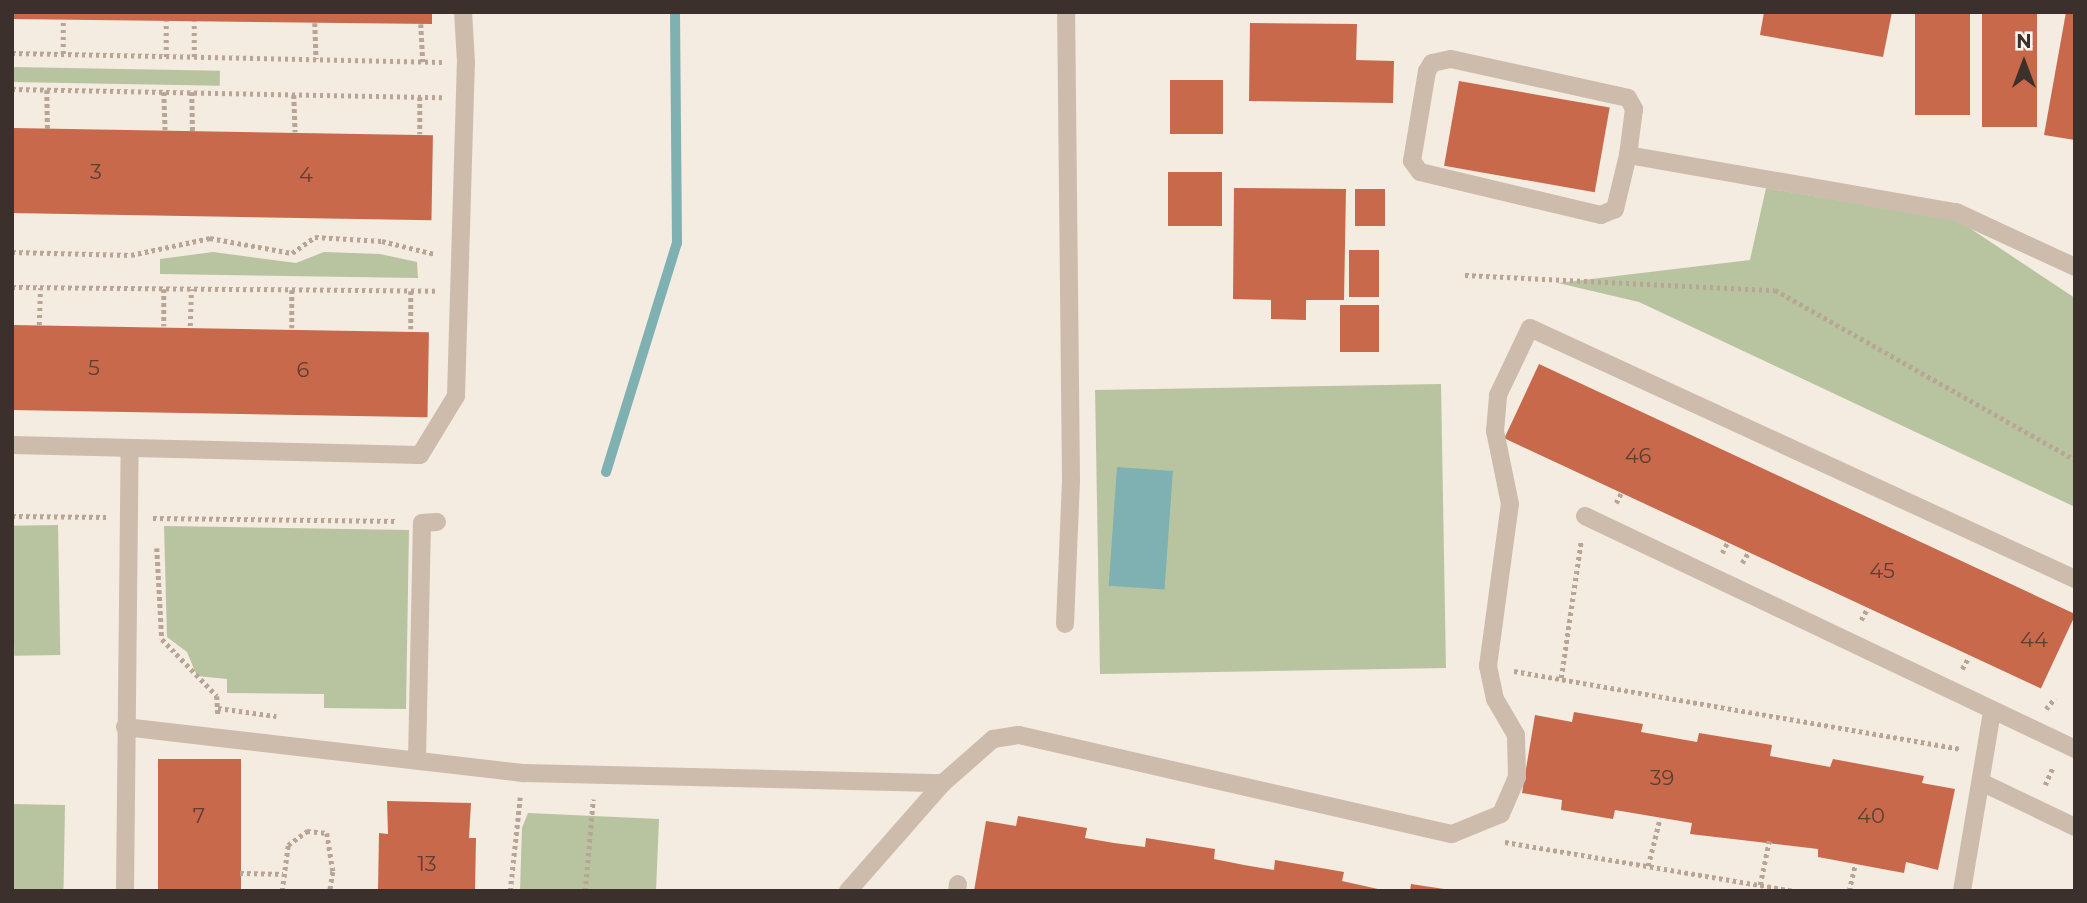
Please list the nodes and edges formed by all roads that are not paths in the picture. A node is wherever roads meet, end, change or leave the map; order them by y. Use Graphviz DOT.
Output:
graph roads {
  1 [pos="463,12"];
  2 [pos="1066,12"];
  3 [pos="1628,155"];
  4 [pos="2075,267"];
  5 [pos="12,445"];
  6 [pos="130,448"];
  7 [pos="1585,516"];
  8 [pos="437,522"];
  9 [pos="2075,579"];
  10 [pos="1065,624"];
  11 [pos="1993,711"];
  12 [pos="125,727"];
  13 [pos="2069,746"];
  14 [pos="417,760"];
  15 [pos="1981,782"];
  16 [pos="943,783"];
  17 [pos="2075,827"];
  18 [pos="125,891"];
  19 [pos="848,891"];
  20 [pos="1962,891"];
  1 -- 6 [label="street"];
  2 -- 10 [label="street"];
  3 -- 3 [label="street"];
  3 -- 4 [label="street"];
  5 -- 6 [label="street"];
  6 -- 12 [label="street"];
  7 -- 11 [label="street"];
  8 -- 14 [label="street"];
  9 -- 16 [label="street"];
  11 -- 13 [label="street"];
  11 -- 15 [label="street"];
  12 -- 14 [label="street"];
  12 -- 18 [label="street"];
  14 -- 16 [label="street"];
  15 -- 17 [label="street"];
  15 -- 20 [label="street"];
  16 -- 19 [label="street"];
}
